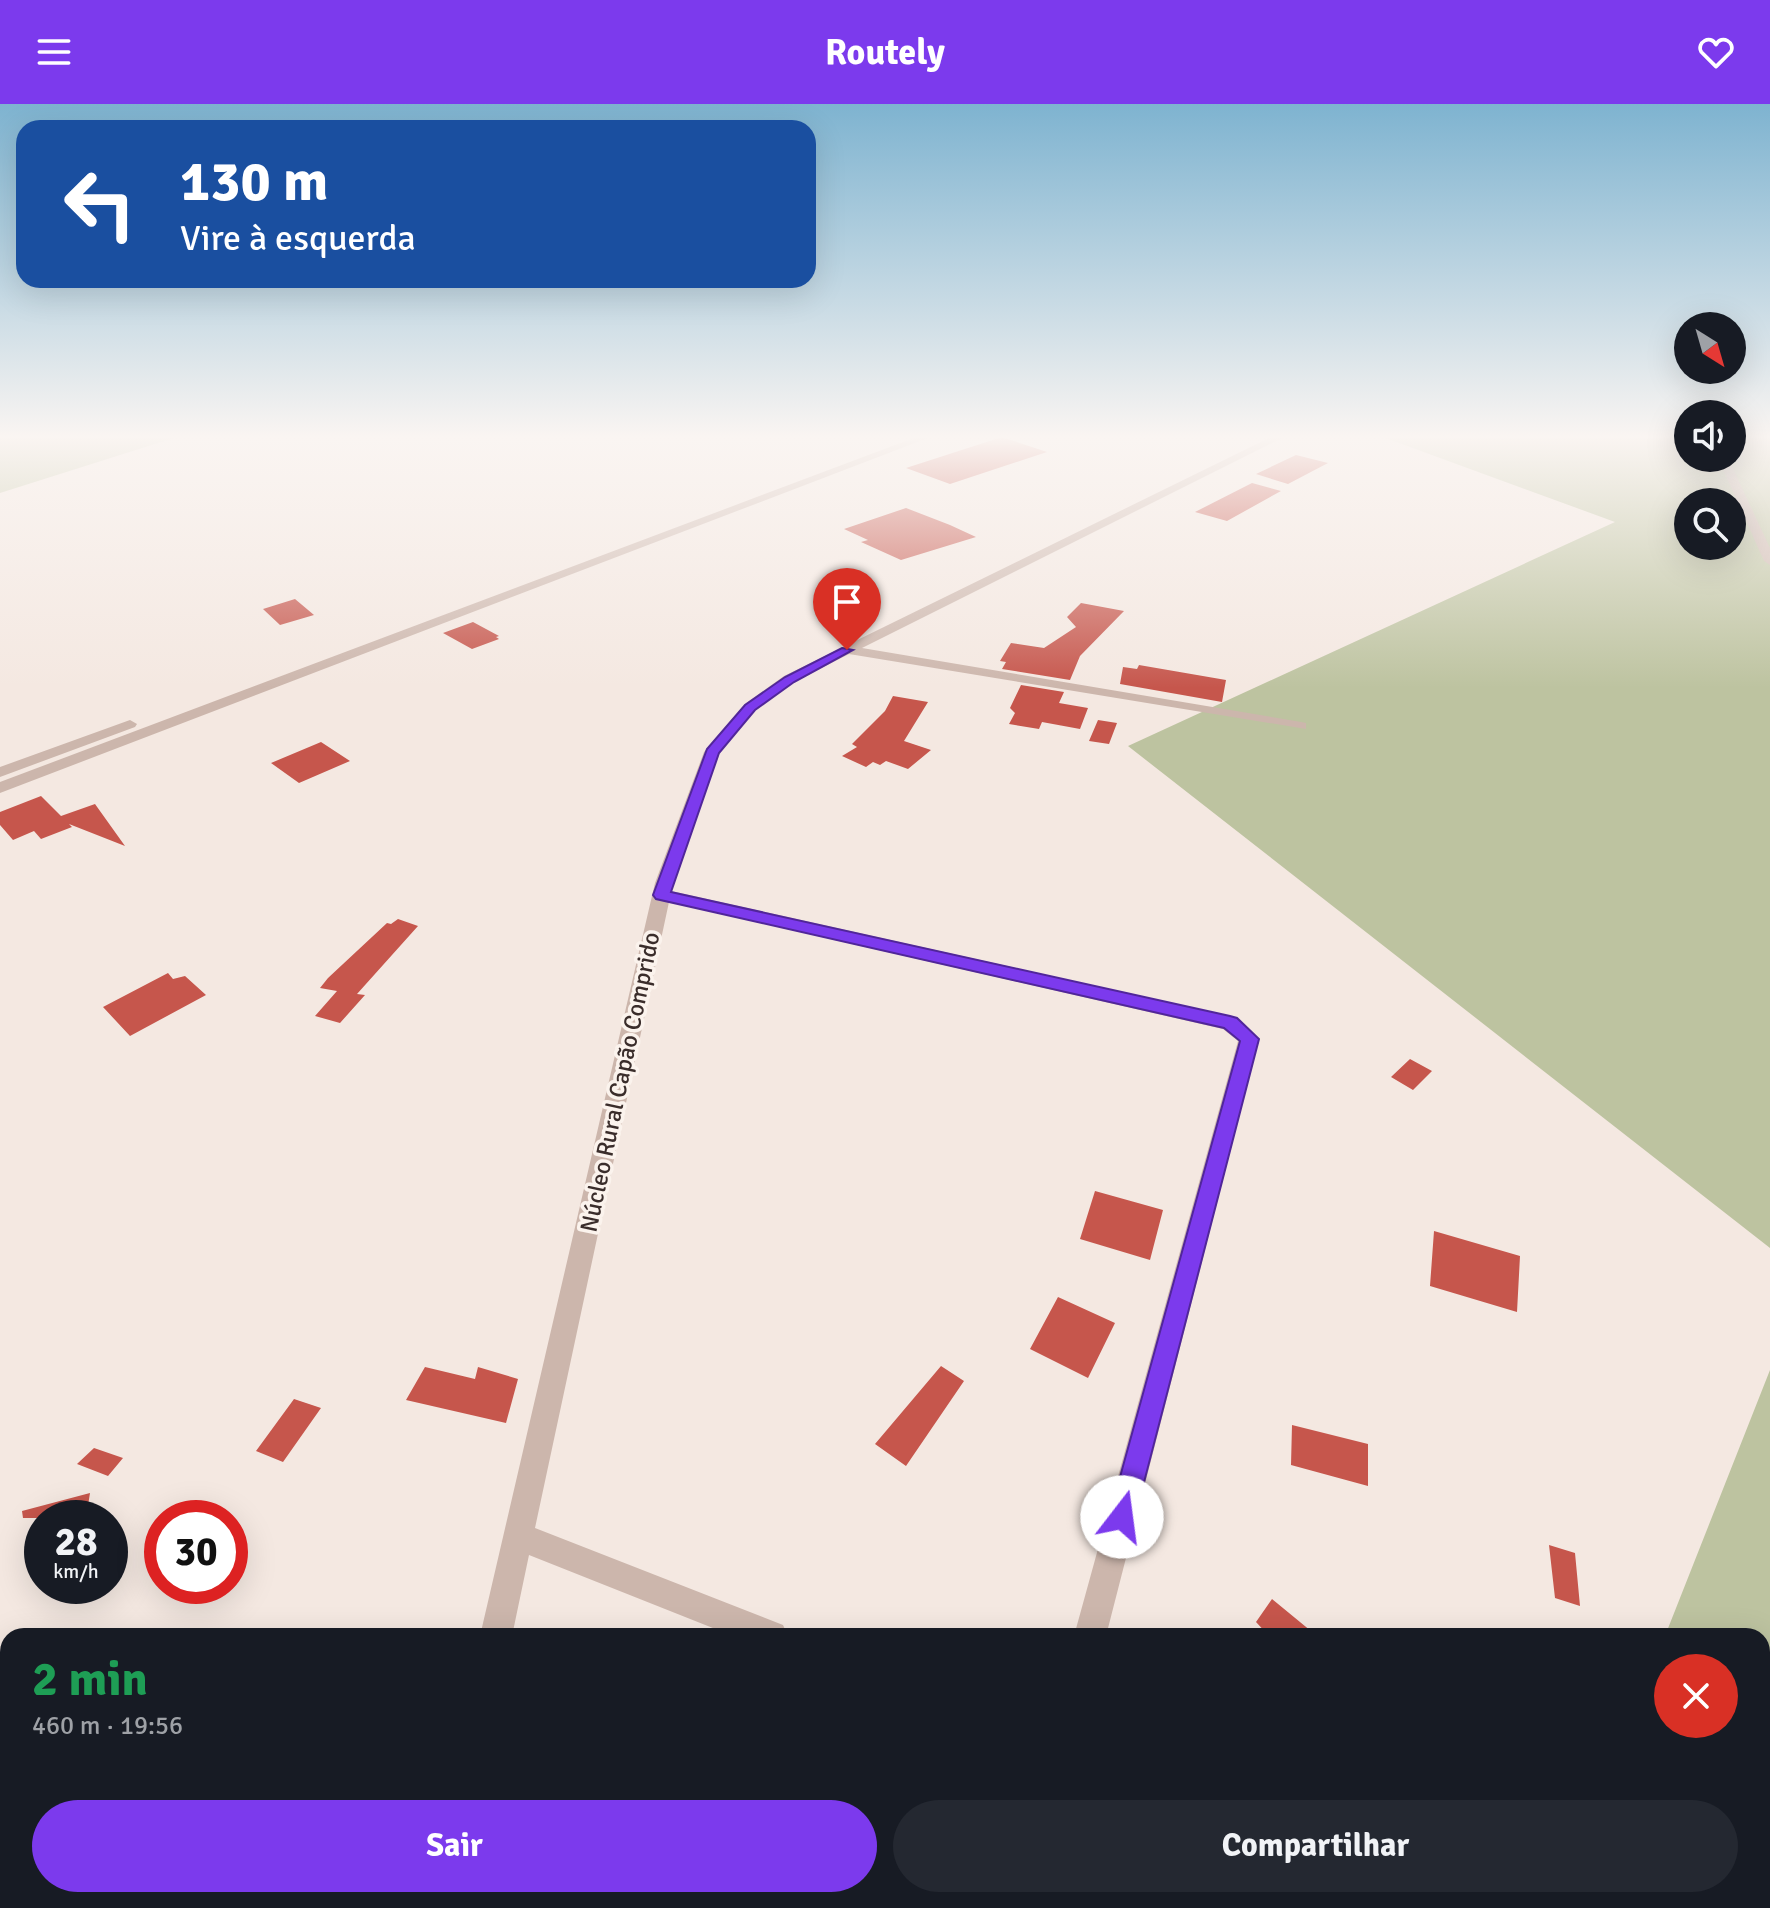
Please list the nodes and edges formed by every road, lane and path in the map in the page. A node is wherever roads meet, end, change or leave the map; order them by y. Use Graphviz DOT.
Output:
graph roads {
  1 [pos="680,520"];
  2 [pos="710,520"];
  3 [pos="1109,520"];
  4 [pos="1751,520"];
  5 [pos="1770,561"];
  6 [pos="847,650"];
  7 [pos="193,701"];
  8 [pos="206,710"];
  9 [pos="1301,726"];
  10 [pos="0,772"];
  11 [pos="0,788"];
  12 [pos="662,895"];
  13 [pos="518,1536"];
  14 [pos="498,1628"];
  15 [pos="752,1628"];
  16 [pos="1092,1628"];
  1 -- 7 [label="street"];
  2 -- 8 [label="street"];
  3 -- 6 [label="street, Núcleo Rural Capão Comprido"];
  4 -- 5 [label="street"];
  6 -- 9 [label="street"];
  6 -- 12 [label="street, Núcleo Rural Capão Comprido"];
  7 -- 8 [label="street"];
  7 -- 10 [label="street"];
  8 -- 11 [label="street"];
  12 -- 13 [label="street, Núcleo Rural Capão Comprido"];
  12 -- 16 [label="street"];
  13 -- 14 [label="street, Núcleo Rural Capão Comprido"];
  13 -- 15 [label="street"];
}
